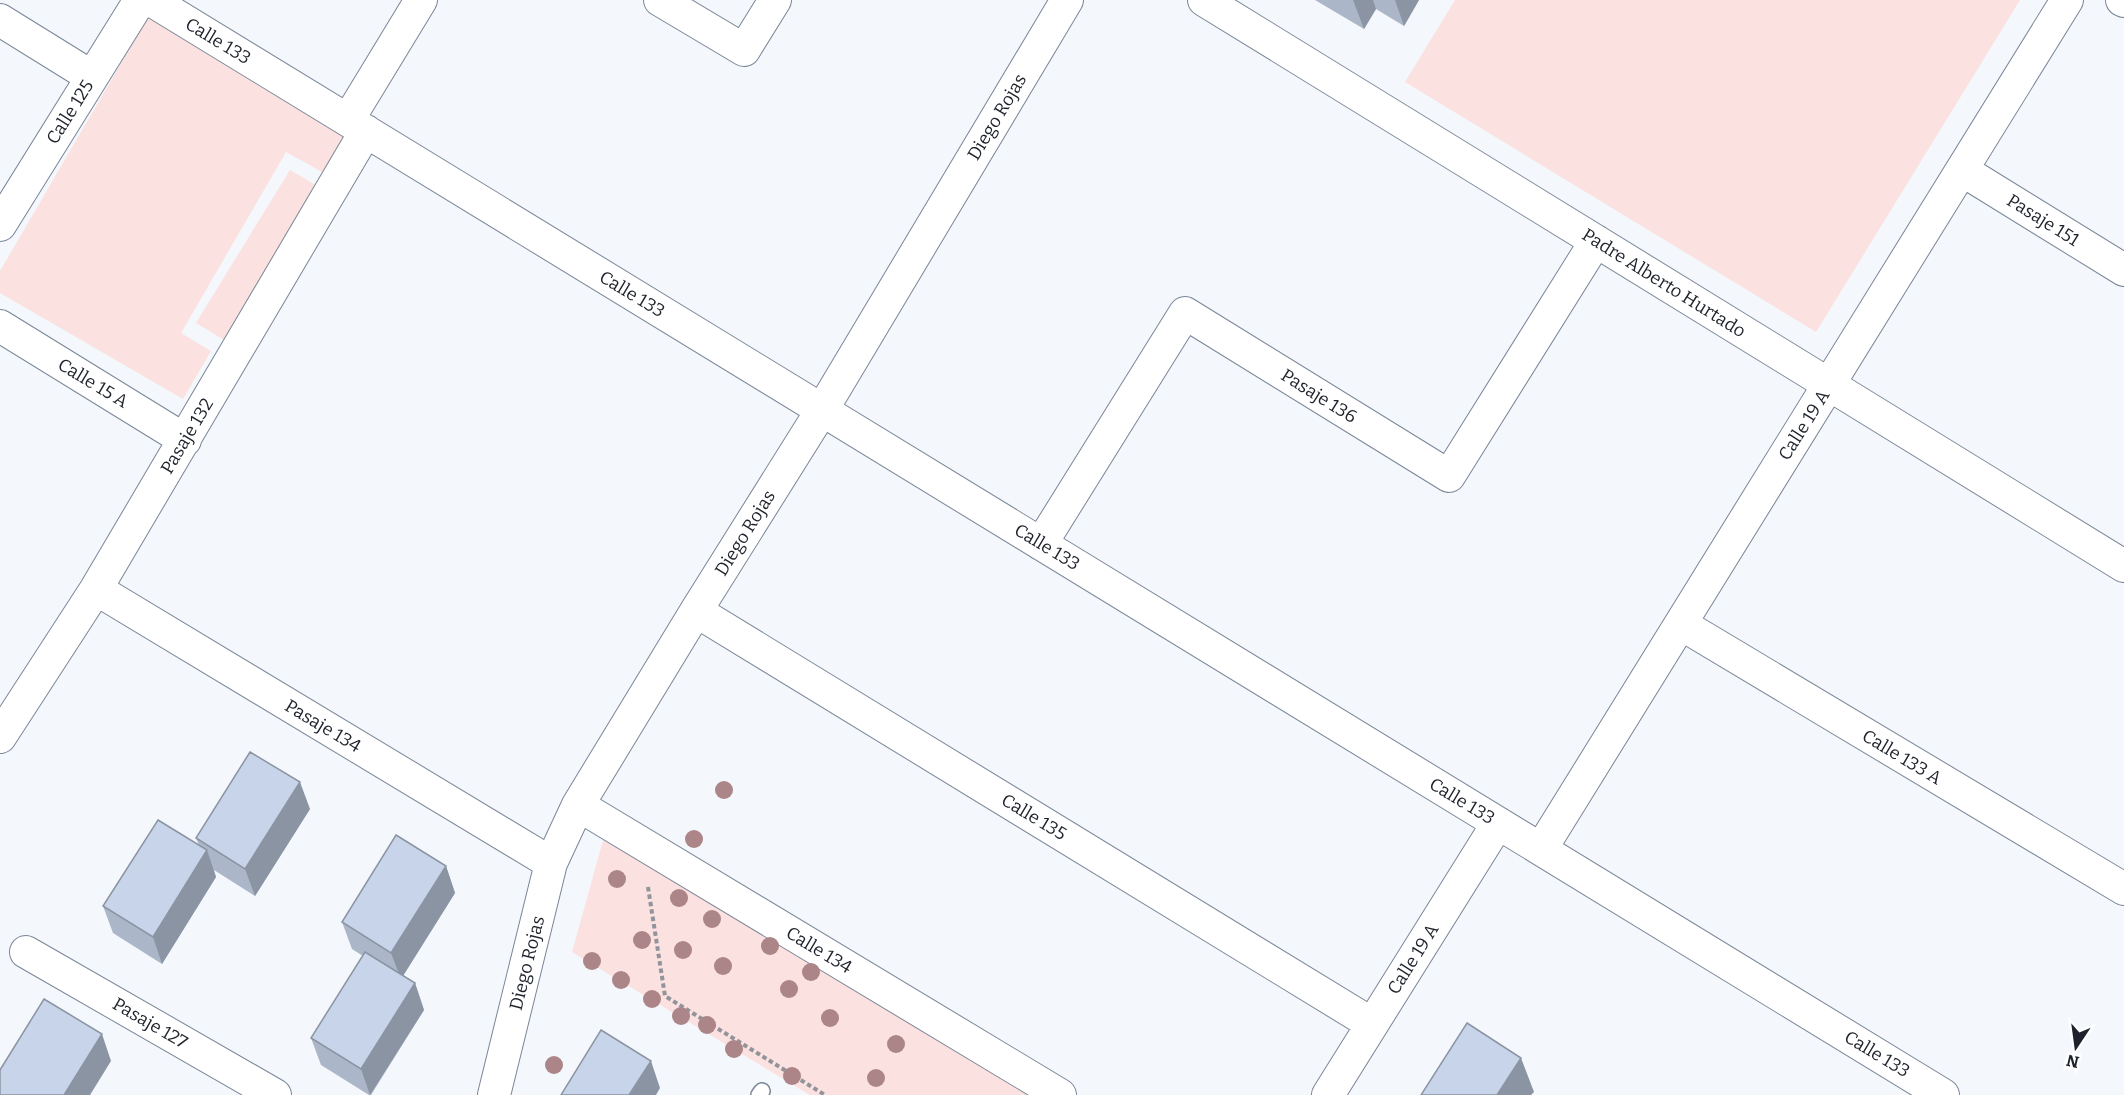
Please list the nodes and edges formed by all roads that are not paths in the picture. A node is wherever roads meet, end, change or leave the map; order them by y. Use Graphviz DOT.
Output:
graph roads {
  1 [pos="140,0"];
  2 [pos="151,0"];
  3 [pos="421,0"];
  4 [pos="660,0"];
  5 [pos="775,0"];
  6 [pos="1067,0"];
  7 [pos="1204,0"];
  8 [pos="2067,0"];
  9 [pos="0,20"];
  10 [pos="92,77"];
  11 [pos="357,126"];
  12 [pos="1962,170"];
  13 [pos="0,225"];
  14 [pos="1596,241"];
  15 [pos="2124,270"];
  16 [pos="0,326"];
  17 [pos="1829,385"];
  18 [pos="822,410"];
  19 [pos="185,440"];
  20 [pos="1041,544"];
  21 [pos="2124,566"];
  22 [pos="96,589"];
  23 [pos="696,611"];
  24 [pos="1681,624"];
  25 [pos="0,737"];
  26 [pos="578,805"];
  27 [pos="1498,823"];
  28 [pos="1541,849"];
  29 [pos="551,863"];
  30 [pos="2124,889"];
  31 [pos="26,951"];
  32 [pos="1372,1024"];
  33 [pos="275,1095"];
  34 [pos="494,1095"];
  35 [pos="1060,1095"];
  36 [pos="1328,1095"];
  37 [pos="1943,1095"];
  1 -- 10 [label="street, Calle 125"];
  2 -- 11 [label="street, Calle 133"];
  3 -- 11 [label="street, Pasaje 132"];
  4 -- 5 [label="street"];
  6 -- 18 [label="street, Diego Rojas"];
  7 -- 14 [label="street, Padre Alberto Hurtado"];
  8 -- 12 [label="street, Calle 19 A"];
  9 -- 10 [label="street"];
  10 -- 13 [label="street, Calle 125"];
  11 -- 18 [label="street, Calle 133"];
  11 -- 19 [label="street, Pasaje 132"];
  12 -- 15 [label="street, Pasaje 151"];
  12 -- 17 [label="street, Calle 19 A"];
  14 -- 17 [label="street, Padre Alberto Hurtado"];
  14 -- 20 [label="street, Pasaje 136"];
  16 -- 19 [label="street, Calle 15 A"];
  17 -- 21 [label="street, Padre Alberto Hurtado"];
  17 -- 24 [label="street, Calle 19 A"];
  18 -- 20 [label="street, Calle 133"];
  18 -- 23 [label="street, Diego Rojas"];
  19 -- 22 [label="street, Pasaje 132"];
  20 -- 27 [label="street, Calle 133"];
  22 -- 25 [label="street, Pasaje 132"];
  22 -- 29 [label="street, Pasaje 134"];
  23 -- 26 [label="street, Diego Rojas"];
  23 -- 32 [label="street, Calle 135"];
  24 -- 28 [label="street, Calle 19 A"];
  24 -- 30 [label="street, Calle 133 A"];
  26 -- 29 [label="street, Diego Rojas"];
  26 -- 35 [label="street, Calle 134"];
  27 -- 28 [label="street, Calle 133"];
  27 -- 32 [label="street, Calle 19 A"];
  28 -- 37 [label="street, Calle 133"];
  29 -- 34 [label="street, Diego Rojas"];
  31 -- 33 [label="street, Pasaje 127"];
  32 -- 36 [label="street, Calle 19 A"];
}
